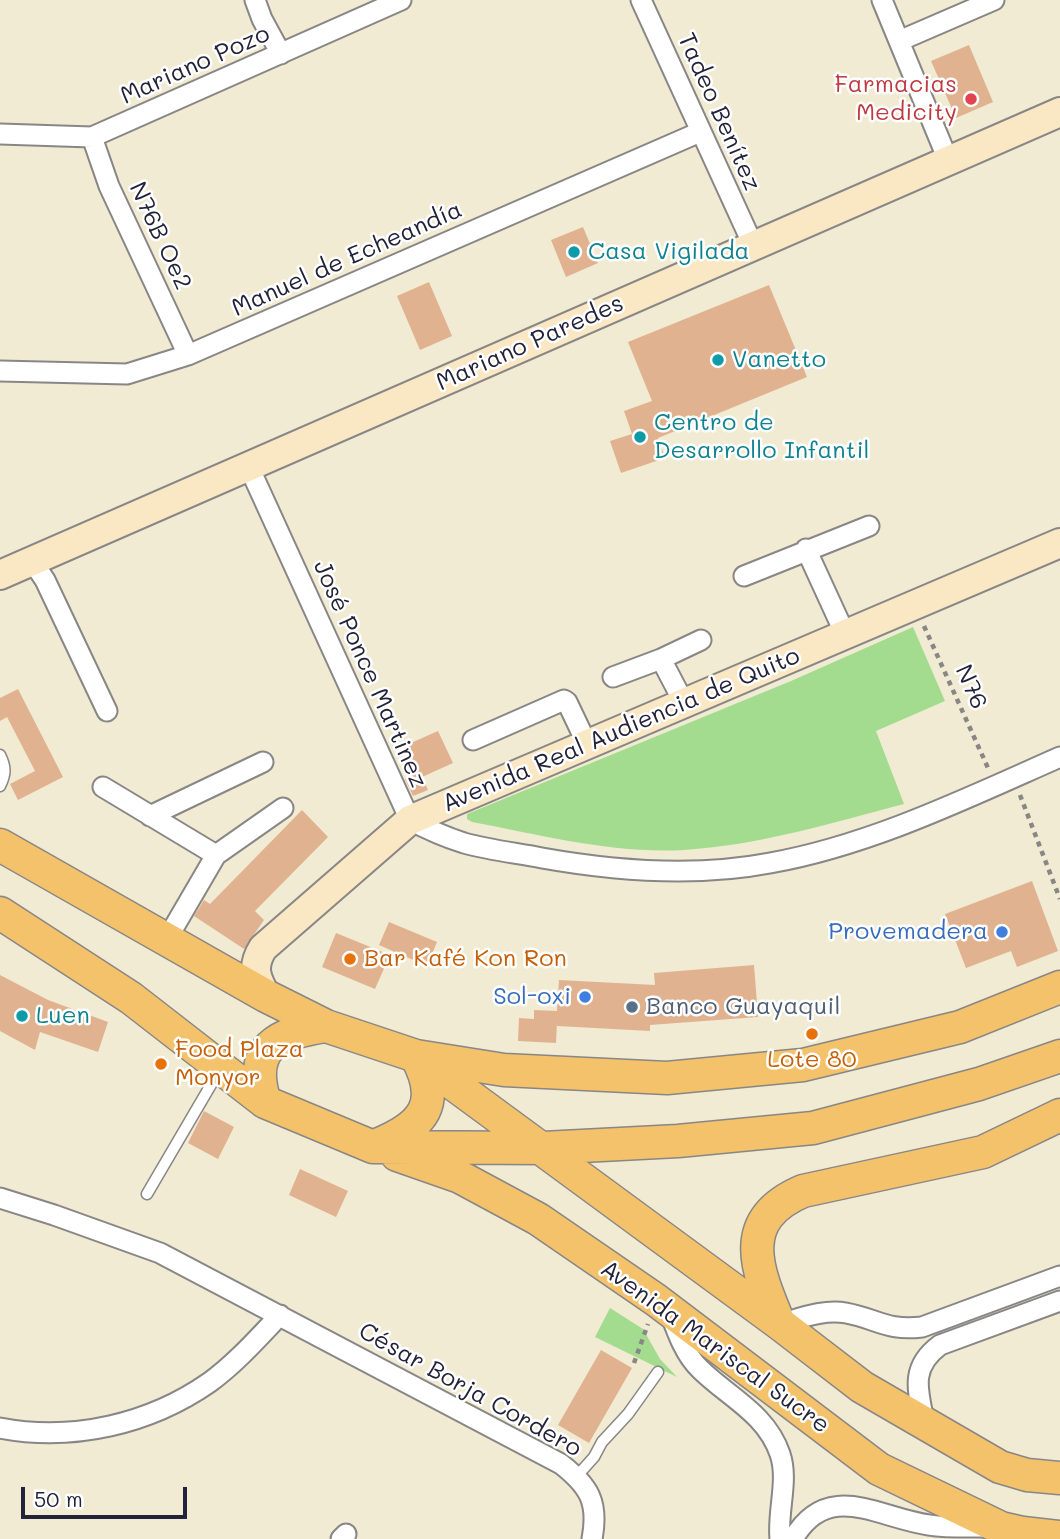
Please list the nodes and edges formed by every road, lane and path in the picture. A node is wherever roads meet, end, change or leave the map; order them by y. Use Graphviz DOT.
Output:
graph roads {
  1 [pos="255,0"];
  2 [pos="401,0"];
  3 [pos="641,0"];
  4 [pos="882,0"];
  5 [pos="994,0"];
  6 [pos="899,41"];
  7 [pos="281,54"];
  8 [pos="1060,112"];
  9 [pos="700,132"];
  10 [pos="0,134"];
  11 [pos="92,137"];
  12 [pos="948,160"];
  13 [pos="753,245"];
  14 [pos="188,355"];
  15 [pos="0,371"];
  16 [pos="249,467"];
  17 [pos="869,526"];
  18 [pos="1060,543"];
  19 [pos="806,549"];
  20 [pos="32,561"];
  21 [pos="0,575"];
  22 [pos="744,576"];
  23 [pos="915,604"];
  24 [pos="845,634"];
  25 [pos="701,640"];
  26 [pos="661,659"];
  27 [pos="613,677"];
  28 [pos="684,703"];
  29 [pos="107,711"];
  30 [pos="473,740"];
  31 [pos="587,744"];
  32 [pos="0,755"];
  33 [pos="1060,757"];
  34 [pos="263,762"];
  35 [pos="1005,781"];
  36 [pos="0,786"];
  37 [pos="103,788"];
  38 [pos="283,807"];
  39 [pos="150,816"];
  40 [pos="410,820"];
  41 [pos="0,845"];
  42 [pos="216,855"];
  43 [pos="1060,899"];
  44 [pos="0,913"];
  45 [pos="167,939"];
  46 [pos="1060,987"];
  47 [pos="266,996"];
  48 [pos="326,1026"];
  49 [pos="416,1056"];
  50 [pos="1060,1056"];
  51 [pos="221,1067"];
  52 [pos="265,1102"];
  53 [pos="1060,1115"];
  54 [pos="373,1147"];
  55 [pos="542,1148"];
  56 [pos="147,1194"];
  57 [pos="0,1198"];
  58 [pos="1060,1276"];
  59 [pos="998,1300"];
  60 [pos="1060,1301"];
  61 [pos="662,1305"];
  62 [pos="280,1315"];
  63 [pos="1005,1322"];
  64 [pos="780,1324"];
  65 [pos="634,1363"];
  66 [pos="658,1372"];
  67 [pos="925,1425"];
  68 [pos="0,1428"];
  69 [pos="577,1476"];
  70 [pos="1060,1478"];
  71 [pos="1001,1528"];
  72 [pos="1060,1537"];
  73 [pos="592,1539"];
  74 [pos="780,1539"];
  75 [pos="793,1539"];
  1 -- 7 [label="street"];
  2 -- 7 [label="street, Mariano Pozo"];
  3 -- 9 [label="street, Tadeo Benítez"];
  4 -- 6 [label="street"];
  5 -- 6 [label="street"];
  6 -- 12 [label="street"];
  7 -- 11 [label="street, Mariano Pozo"];
  8 -- 12 [label="main road, Mariano Paredes"];
  9 -- 13 [label="street, Tadeo Benítez"];
  9 -- 14 [label="street, Manuel de Echeandía"];
  10 -- 11 [label="street, Mariano Pozo"];
  11 -- 14 [label="street, N76B Oe2"];
  12 -- 13 [label="main road, Mariano Paredes"];
  13 -- 16 [label="main road, Mariano Paredes"];
  14 -- 15 [label="street, Manuel de Echeandía"];
  16 -- 20 [label="main road, Mariano Paredes"];
  16 -- 40 [label="street, José Ponce Martinez"];
  17 -- 19 [label="street"];
  18 -- 23 [label="main road, Avenida Real Audiencia de Quito"];
  19 -- 22 [label="street"];
  19 -- 24 [label="street"];
  20 -- 21 [label="main road, Mariano Paredes"];
  20 -- 29 [label="street"];
  23 -- 24 [label="main road, Avenida Real Audiencia de Quito"];
  23 -- 35 [label="path, N76"];
  24 -- 28 [label="main road, Avenida Real Audiencia de Quito"];
  25 -- 26 [label="street"];
  26 -- 27 [label="street"];
  26 -- 28 [label="street"];
  28 -- 31 [label="main road, Avenida Real Audiencia de Quito"];
  30 -- 31 [label="street"];
  31 -- 40 [label="main road, Avenida Real Audiencia de Quito"];
  32 -- 36 [label="lane"];
  33 -- 35 [label="street, José Ponce Martinez"];
  34 -- 39 [label="street"];
  35 -- 40 [label="street, José Ponce Martinez"];
  35 -- 43 [label="path, N76"];
  37 -- 39 [label="street"];
  38 -- 42 [label="street"];
  39 -- 42 [label="street"];
  40 -- 47 [label="main road, Avenida Real Audiencia de Quito"];
  41 -- 45 [label="main road"];
  42 -- 45 [label="street"];
  44 -- 51 [label="main road"];
  45 -- 47 [label="main road"];
  46 -- 49 [label="main road"];
  47 -- 48 [label="main road"];
  48 -- 49 [label="main road"];
  48 -- 52 [label="main road"];
  49 -- 54 [label="main road"];
  49 -- 55 [label="main road"];
  50 -- 55 [label="main road"];
  51 -- 52 [label="main road"];
  51 -- 56 [label="lane"];
  52 -- 54 [label="main road"];
  53 -- 64 [label="main road"];
  54 -- 55 [label="main road"];
  54 -- 61 [label="main road, Avenida Mariscal Sucre"];
  55 -- 64 [label="main road"];
  57 -- 62 [label="street, César Borja Cordero"];
  58 -- 59 [label="street"];
  59 -- 63 [label="street"];
  59 -- 64 [label="street"];
  60 -- 63 [label="street"];
  61 -- 65 [label="path"];
  61 -- 71 [label="main road, Avenida Mariscal Sucre"];
  61 -- 74 [label="street"];
  62 -- 68 [label="street"];
  62 -- 69 [label="street, César Borja Cordero"];
  63 -- 67 [label="street"];
  64 -- 67 [label="main road"];
  66 -- 69 [label="lane"];
  67 -- 70 [label="main road"];
  69 -- 73 [label="street, César Borja Cordero"];
  71 -- 72 [label="main road, Avenida Mariscal Sucre"];
  71 -- 75 [label="street"];
}
